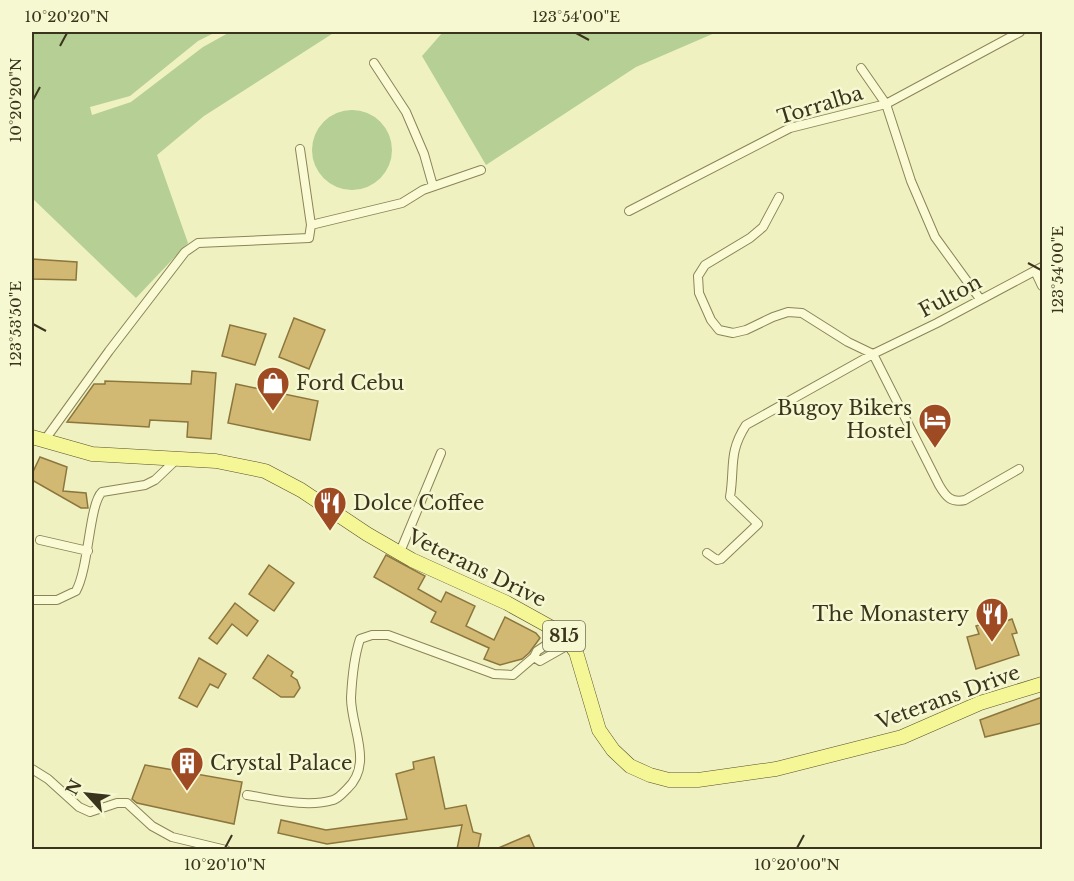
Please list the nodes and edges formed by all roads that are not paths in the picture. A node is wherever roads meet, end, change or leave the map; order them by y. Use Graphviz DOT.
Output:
graph roads {
  1 [pos="1020,32"];
  2 [pos="374,63"];
  3 [pos="861,68"];
  4 [pos="886,104"];
  5 [pos="300,149"];
  6 [pos="481,170"];
  7 [pos="433,186"];
  8 [pos="779,197"];
  9 [pos="629,211"];
  10 [pos="311,225"];
  11 [pos="1039,269"];
  12 [pos="1042,286"];
  13 [pos="980,299"];
  14 [pos="873,354"];
  15 [pos="38,439"];
  16 [pos="441,453"];
  17 [pos="177,459"];
  18 [pos="1019,469"];
  19 [pos="40,540"];
  20 [pos="88,551"];
  21 [pos="400,552"];
  22 [pos="707,553"];
  23 [pos="32,600"];
  24 [pos="567,639"];
  25 [pos="1042,684"];
  26 [pos="32,769"];
  27 [pos="247,795"];
  28 [pos="226,849"];
  1 -- 4 [label="street, Torralba"];
  2 -- 7 [label="street"];
  3 -- 4 [label="street"];
  4 -- 9 [label="street, Torralba"];
  4 -- 13 [label="street"];
  5 -- 10 [label="street"];
  6 -- 7 [label="street"];
  7 -- 10 [label="street"];
  8 -- 14 [label="street"];
  10 -- 15 [label="street"];
  11 -- 12 [label="street"];
  11 -- 13 [label="street, Fulton"];
  13 -- 14 [label="street, Fulton"];
  14 -- 18 [label="street"];
  14 -- 22 [label="street, Fulton"];
  15 -- 17 [label="main road, Veterans Drive / 815"];
  16 -- 21 [label="street"];
  17 -- 20 [label="street"];
  17 -- 21 [label="main road, Veterans Drive / 815"];
  19 -- 20 [label="street"];
  20 -- 23 [label="street"];
  21 -- 24 [label="main road, Veterans Drive / 815"];
  24 -- 25 [label="main road, Veterans Drive / 815"];
  24 -- 27 [label="street"];
  26 -- 28 [label="street"];
}
